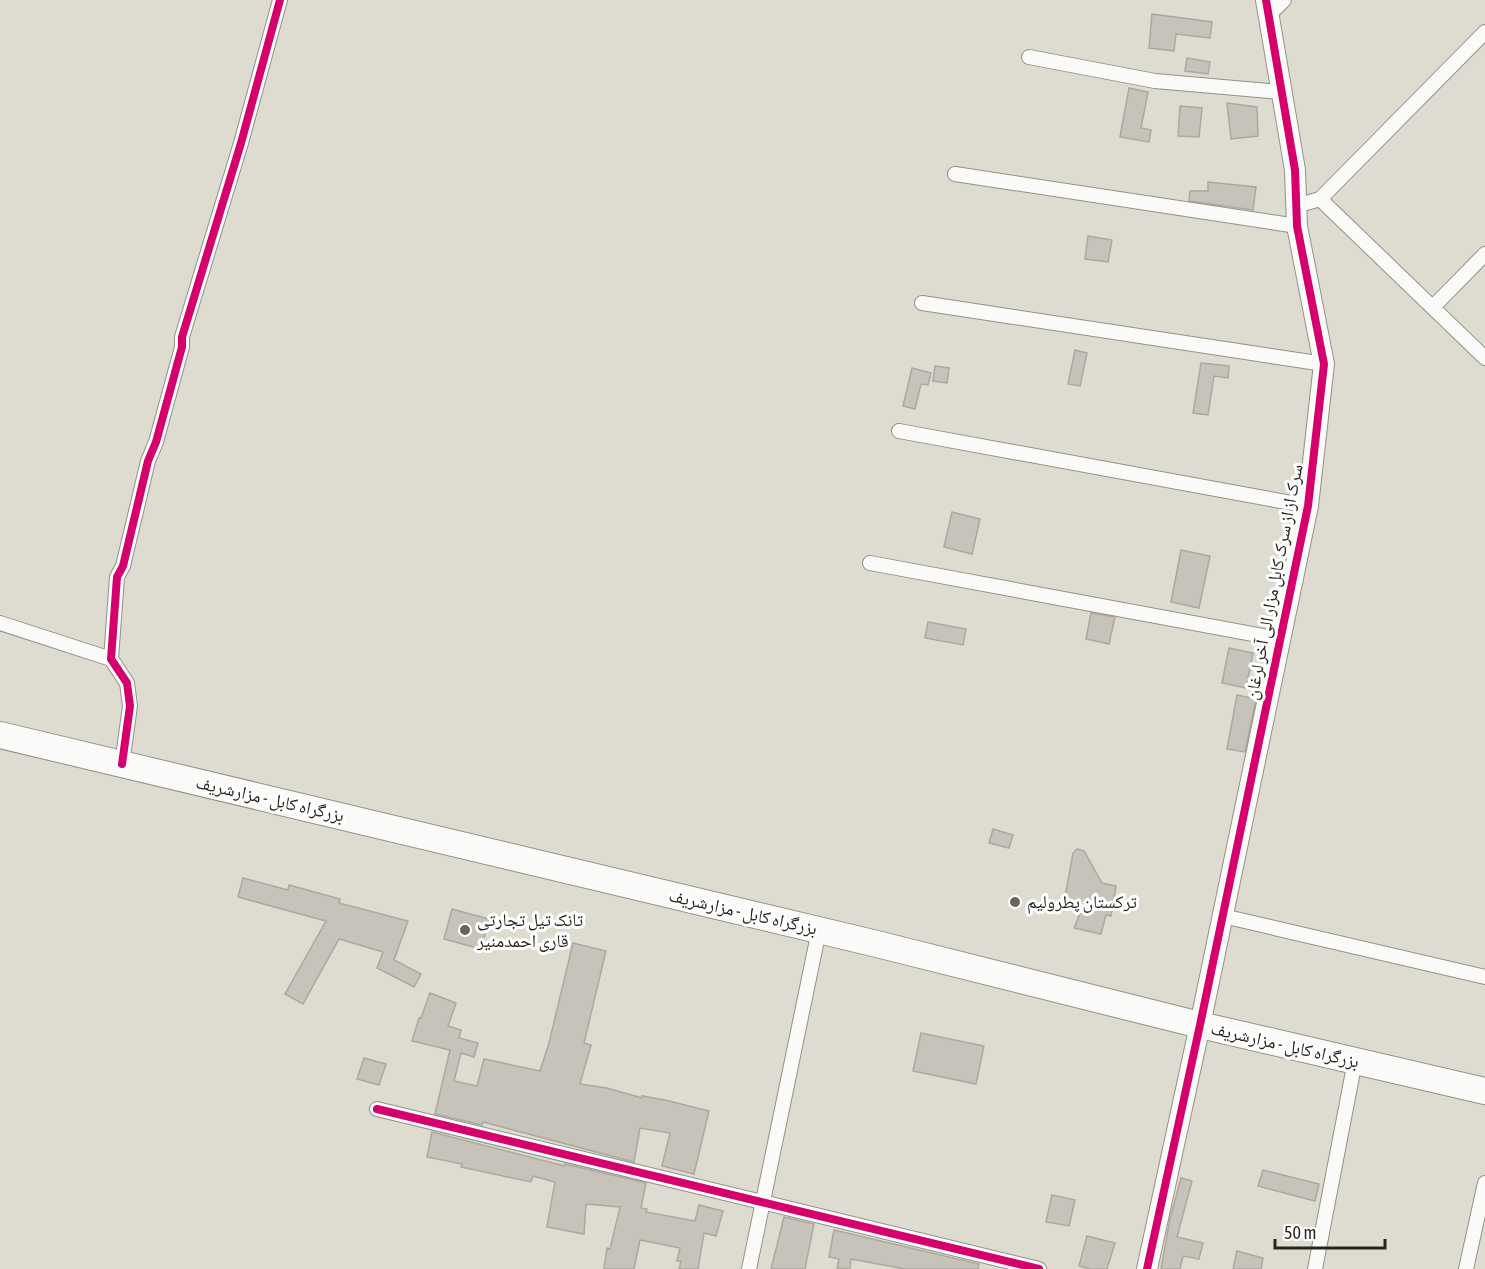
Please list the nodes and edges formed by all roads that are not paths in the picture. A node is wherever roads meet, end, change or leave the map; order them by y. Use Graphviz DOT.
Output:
graph roads {
  1 [pos="280,0"];
  2 [pos="1284,0"];
  3 [pos="1267,8"];
  4 [pos="1485,33"];
  5 [pos="1029,57"];
  6 [pos="1281,92"];
  7 [pos="955,174"];
  8 [pos="1320,199"];
  9 [pos="1296,206"];
  10 [pos="1297,226"];
  11 [pos="1485,254"];
  12 [pos="922,303"];
  13 [pos="1433,307"];
  14 [pos="1485,358"];
  15 [pos="1323,364"];
  16 [pos="899,431"];
  17 [pos="1308,506"];
  18 [pos="870,563"];
  19 [pos="0,623"];
  20 [pos="1280,639"];
  21 [pos="111,658"];
  22 [pos="0,735"];
  23 [pos="122,764"];
  24 [pos="1223,916"];
  25 [pos="819,930"];
  26 [pos="1485,977"];
  27 [pos="1200,1025"];
  28 [pos="1355,1061"];
  29 [pos="1485,1091"];
  30 [pos="377,1109"];
  31 [pos="1485,1183"];
  32 [pos="763,1203"];
  33 [pos="749,1269"];
  34 [pos="1039,1269"];
  35 [pos="1147,1269"];
  36 [pos="1315,1269"];
  37 [pos="1466,1269"];
  1 -- 21 [label="street"];
  2 -- 3 [label="street"];
  3 -- 6 [label="street, سرک از از سرک کابل مزار الی آخر لرغان"];
  4 -- 8 [label="street"];
  5 -- 6 [label="street"];
  6 -- 9 [label="street, سرک از از سرک کابل مزار الی آخر لرغان"];
  7 -- 10 [label="street"];
  8 -- 9 [label="street"];
  8 -- 13 [label="street"];
  9 -- 10 [label="street, سرک از از سرک کابل مزار الی آخر لرغان"];
  10 -- 15 [label="street, سرک از از سرک کابل مزار الی آخر لرغان"];
  11 -- 13 [label="street"];
  12 -- 15 [label="street"];
  13 -- 14 [label="street"];
  15 -- 17 [label="street, سرک از از سرک کابل مزار الی آخر لرغان"];
  16 -- 17 [label="street"];
  17 -- 20 [label="street, سرک از از سرک کابل مزار الی آخر لرغان"];
  18 -- 20 [label="street"];
  19 -- 21 [label="street"];
  20 -- 24 [label="street, سرک از از سرک کابل مزار الی آخر لرغان"];
  21 -- 23 [label="street"];
  22 -- 23 [label="highway, بزرگراه کابل - مزارشریف"];
  23 -- 25 [label="highway, بزرگراه کابل - مزارشریف"];
  24 -- 26 [label="street"];
  24 -- 27 [label="street, سرک از از سرک کابل مزار الی آخر لرغان"];
  25 -- 27 [label="highway, بزرگراه کابل - مزارشریف"];
  25 -- 32 [label="street"];
  27 -- 28 [label="highway, بزرگراه کابل - مزارشریف"];
  27 -- 35 [label="street, سرک از از سرک کابل مزار الی آخر لرغان"];
  28 -- 29 [label="highway, بزرگراه کابل - مزارشریف"];
  28 -- 36 [label="street"];
  30 -- 32 [label="street"];
  31 -- 37 [label="street"];
  32 -- 33 [label="street"];
  32 -- 34 [label="street"];
}
